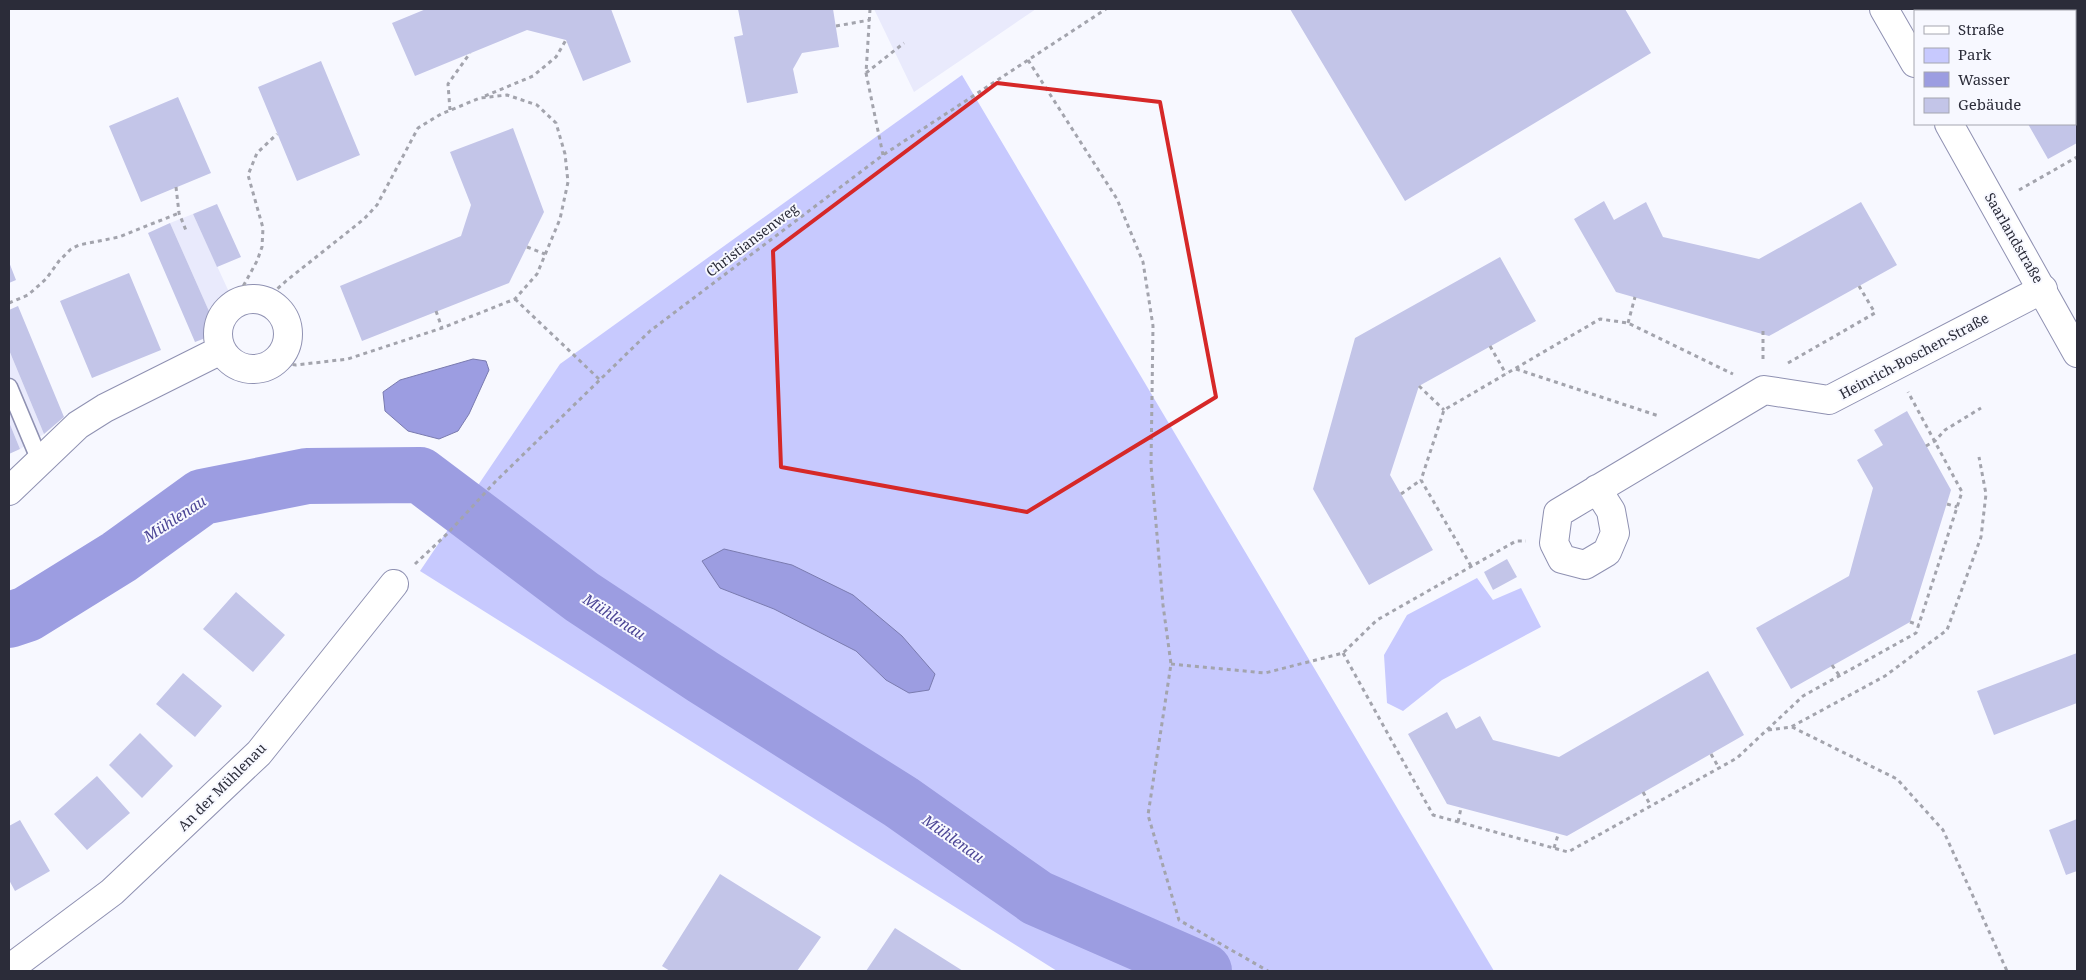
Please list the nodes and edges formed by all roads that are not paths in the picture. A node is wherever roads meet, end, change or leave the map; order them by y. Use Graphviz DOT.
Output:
graph roads {
  1 [pos="1884,9"];
  2 [pos="1914,61"];
  3 [pos="1950,125"];
  4 [pos="2042,289"];
  5 [pos="222,350"];
  6 [pos="2077,353"];
  7 [pos="9,387"];
  8 [pos="40,461"];
  9 [pos="1597,489"];
  10 [pos="9,491"];
  11 [pos="394,584"];
  12 [pos="9,969"];
  1 -- 2 [label="street"];
  3 -- 4 [label="street, Saarlandstraße"];
  4 -- 6 [label="street, Saarlandstraße"];
  4 -- 9 [label="street, Heinrich-Boschen-Straße"];
  5 -- 5 [label="street"];
  5 -- 8 [label="street"];
  7 -- 8 [label="lane"];
  8 -- 10 [label="street"];
  9 -- 9 [label="street"];
  11 -- 12 [label="street, An der Mühlenau"];
}
